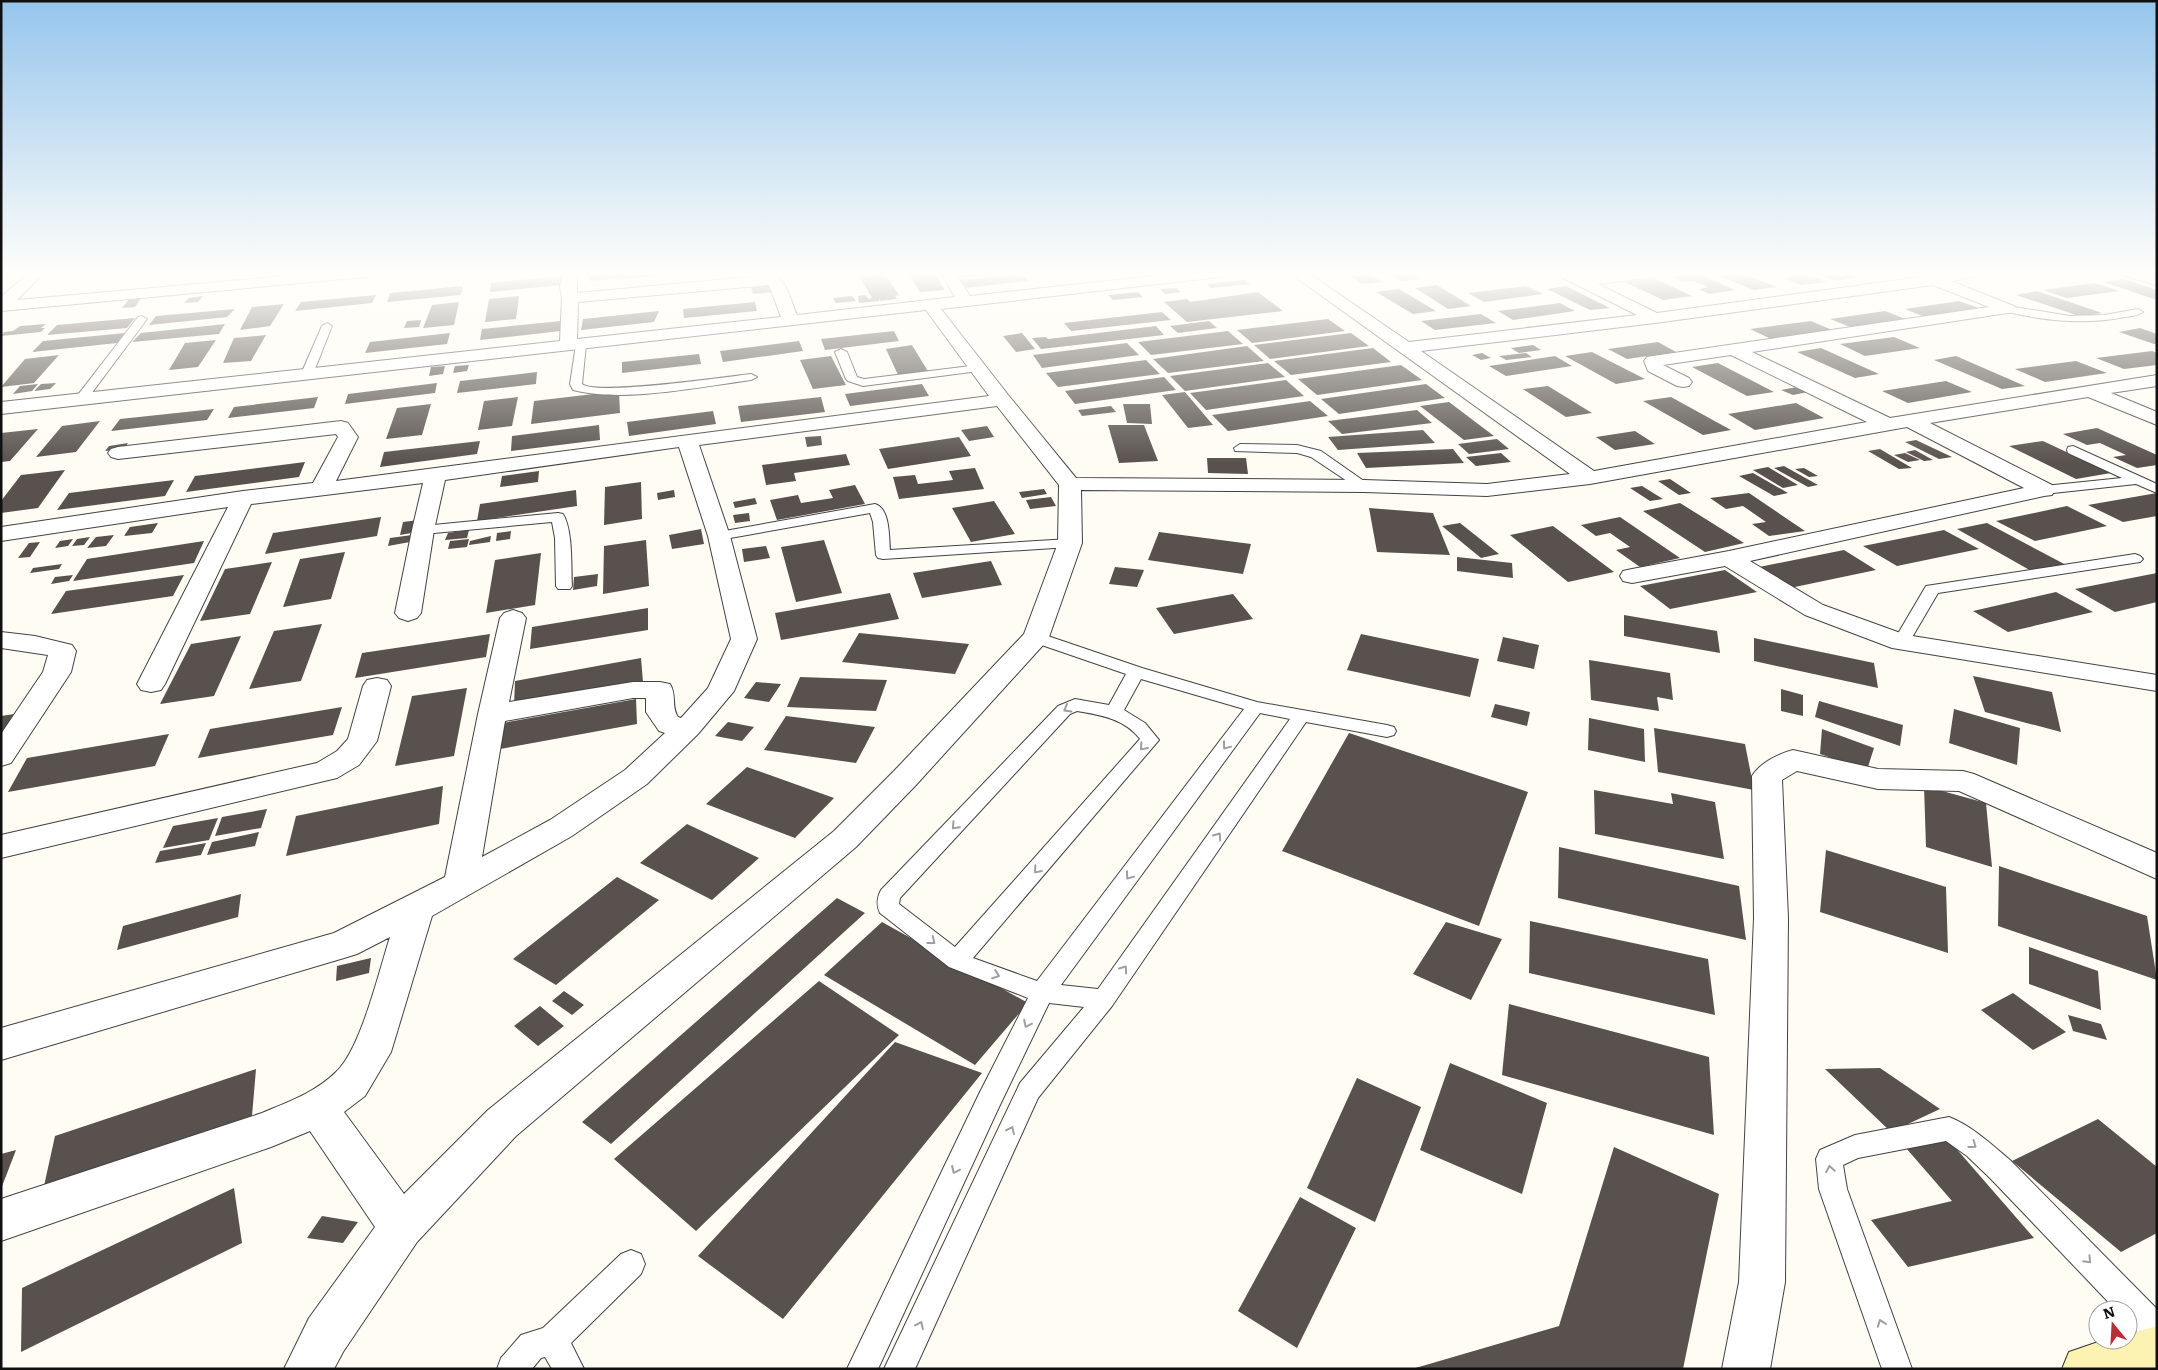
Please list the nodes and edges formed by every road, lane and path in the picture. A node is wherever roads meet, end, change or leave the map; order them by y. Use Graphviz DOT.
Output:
graph roads {
  1 [pos="128,337"];
  2 [pos="322,337"];
  3 [pos="573,337"];
  4 [pos="650,337"];
  5 [pos="955,337"];
  6 [pos="1389,337"];
  7 [pos="1497,337"];
  8 [pos="1822,337"];
  9 [pos="574,346"];
  10 [pos="1405,348"];
  11 [pos="1735,350"];
  12 [pos="841,352"];
  13 [pos="979,368"];
  14 [pos="307,374"];
  15 [pos="751,377"];
  16 [pos="2157,380"];
  17 [pos="1682,382"];
  18 [pos="2090,391"];
  19 [pos="81,399"];
  20 [pos="1002,400"];
  21 [pos="1,408"];
  22 [pos="2157,418"];
  23 [pos="1898,422"];
  24 [pos="686,440"];
  25 [pos="1240,448"];
  26 [pos="2073,450"];
  27 [pos="118,453"];
  28 [pos="436,475"];
  29 [pos="1590,478"];
  30 [pos="2137,480"];
  31 [pos="1070,484"];
  32 [pos="1364,486"];
  33 [pos="321,488"];
  34 [pos="2157,489"];
  35 [pos="2044,490"];
  36 [pos="243,498"];
  37 [pos="423,530"];
  38 [pos="1,534"];
  39 [pos="719,536"];
  40 [pos="1070,543"];
  41 [pos="1729,558"];
  42 [pos="2135,559"];
  43 [pos="1632,576"];
  44 [pos="564,586"];
  45 [pos="408,614"];
  46 [pos="512,618"];
  47 [pos="1036,637"];
  48 [pos="1,640"];
  49 [pos="1901,642"];
  50 [pos="1136,672"];
  51 [pos="2157,683"];
  52 [pos="151,684"];
  53 [pos="377,686"];
  54 [pos="1255,707"];
  55 [pos="1114,712"];
  56 [pos="492,714"];
  57 [pos="1302,715"];
  58 [pos="688,728"];
  59 [pos="1388,731"];
  60 [pos="1,756"];
  61 [pos="1,847"];
  62 [pos="2157,867"];
  63 [pos="461,883"];
  64 [pos="417,908"];
  65 [pos="957,961"];
  66 [pos="1042,993"];
  67 [pos="1104,999"];
  68 [pos="1,1044"];
  69 [pos="318,1108"];
  70 [pos="1,1220"];
  71 [pos="400,1227"];
  72 [pos="631,1264"];
  73 [pos="2157,1331"];
  74 [pos="552,1340"];
  75 [pos="2157,1350"];
  76 [pos="308,1369"];
  77 [pos="512,1369"];
  78 [pos="569,1369"];
  79 [pos="862,1369"];
  80 [pos="900,1369"];
  81 [pos="1746,1369"];
  82 [pos="1897,1369"];
  83 [pos="2086,1369"];
  1 -- 19 [label="lane"];
  2 -- 14 [label="lane"];
  3 -- 9 [label="street"];
  4 -- 9 [label="street"];
  5 -- 13 [label="street"];
  6 -- 10 [label="street"];
  7 -- 10 [label="street"];
  8 -- 11 [label="street"];
  9 -- 14 [label="street"];
  9 -- 15 [label="lane"];
  10 -- 29 [label="street"];
  11 -- 17 [label="street"];
  11 -- 23 [label="street"];
  12 -- 13 [label="lane"];
  13 -- 20 [label="street"];
  14 -- 19 [label="street"];
  16 -- 18 [label="street"];
  18 -- 22 [label="street"];
  18 -- 23 [label="street"];
  19 -- 21 [label="street"];
  20 -- 24 [label="street"];
  20 -- 31 [label="street"];
  23 -- 29 [label="street"];
  23 -- 35 [label="street"];
  24 -- 28 [label="street"];
  24 -- 39 [label="street"];
  25 -- 32 [label="lane"];
  26 -- 30 [label="lane"];
  27 -- 33 [label="street"];
  28 -- 33 [label="street"];
  28 -- 37 [label="street"];
  29 -- 32 [label="street"];
  30 -- 34 [label="lane"];
  30 -- 35 [label="lane"];
  31 -- 32 [label="street"];
  31 -- 40 [label="street"];
  33 -- 36 [label="street"];
  35 -- 41 [label="street"];
  36 -- 38 [label="street"];
  36 -- 52 [label="street"];
  37 -- 44 [label="lane"];
  37 -- 45 [label="street"];
  39 -- 40 [label="lane"];
  39 -- 58 [label="street"];
  40 -- 47 [label="street"];
  41 -- 43 [label="street"];
  41 -- 49 [label="street"];
  42 -- 49 [label="lane"];
  46 -- 56 [label="street"];
  47 -- 50 [label="lane"];
  47 -- 71 [label="street"];
  48 -- 60 [label="street"];
  49 -- 51 [label="street"];
  50 -- 54 [label="lane"];
  50 -- 55 [label="lane"];
  53 -- 61 [label="street"];
  54 -- 57 [label="lane"];
  54 -- 66 [label="lane, one-way"];
  55 -- 65 [label="lane, one-way"];
  55 -- 65 [label="lane, one-way"];
  56 -- 58 [label="street"];
  56 -- 63 [label="street"];
  57 -- 59 [label="lane"];
  67 -- 57 [label="lane, one-way"];
  58 -- 63 [label="street"];
  62 -- 81 [label="street"];
  63 -- 64 [label="street"];
  64 -- 68 [label="street"];
  64 -- 69 [label="street"];
  65 -- 66 [label="lane, one-way"];
  66 -- 67 [label="lane"];
  66 -- 79 [label="lane, one-way"];
  80 -- 67 [label="lane, one-way"];
  69 -- 70 [label="street"];
  69 -- 71 [label="street"];
  71 -- 76 [label="street"];
  72 -- 74 [label="lane"];
  82 -- 73 [label="lane, one-way"];
  74 -- 77 [label="lane"];
  74 -- 78 [label="lane"];
  75 -- 83 [label="main road"];
}
